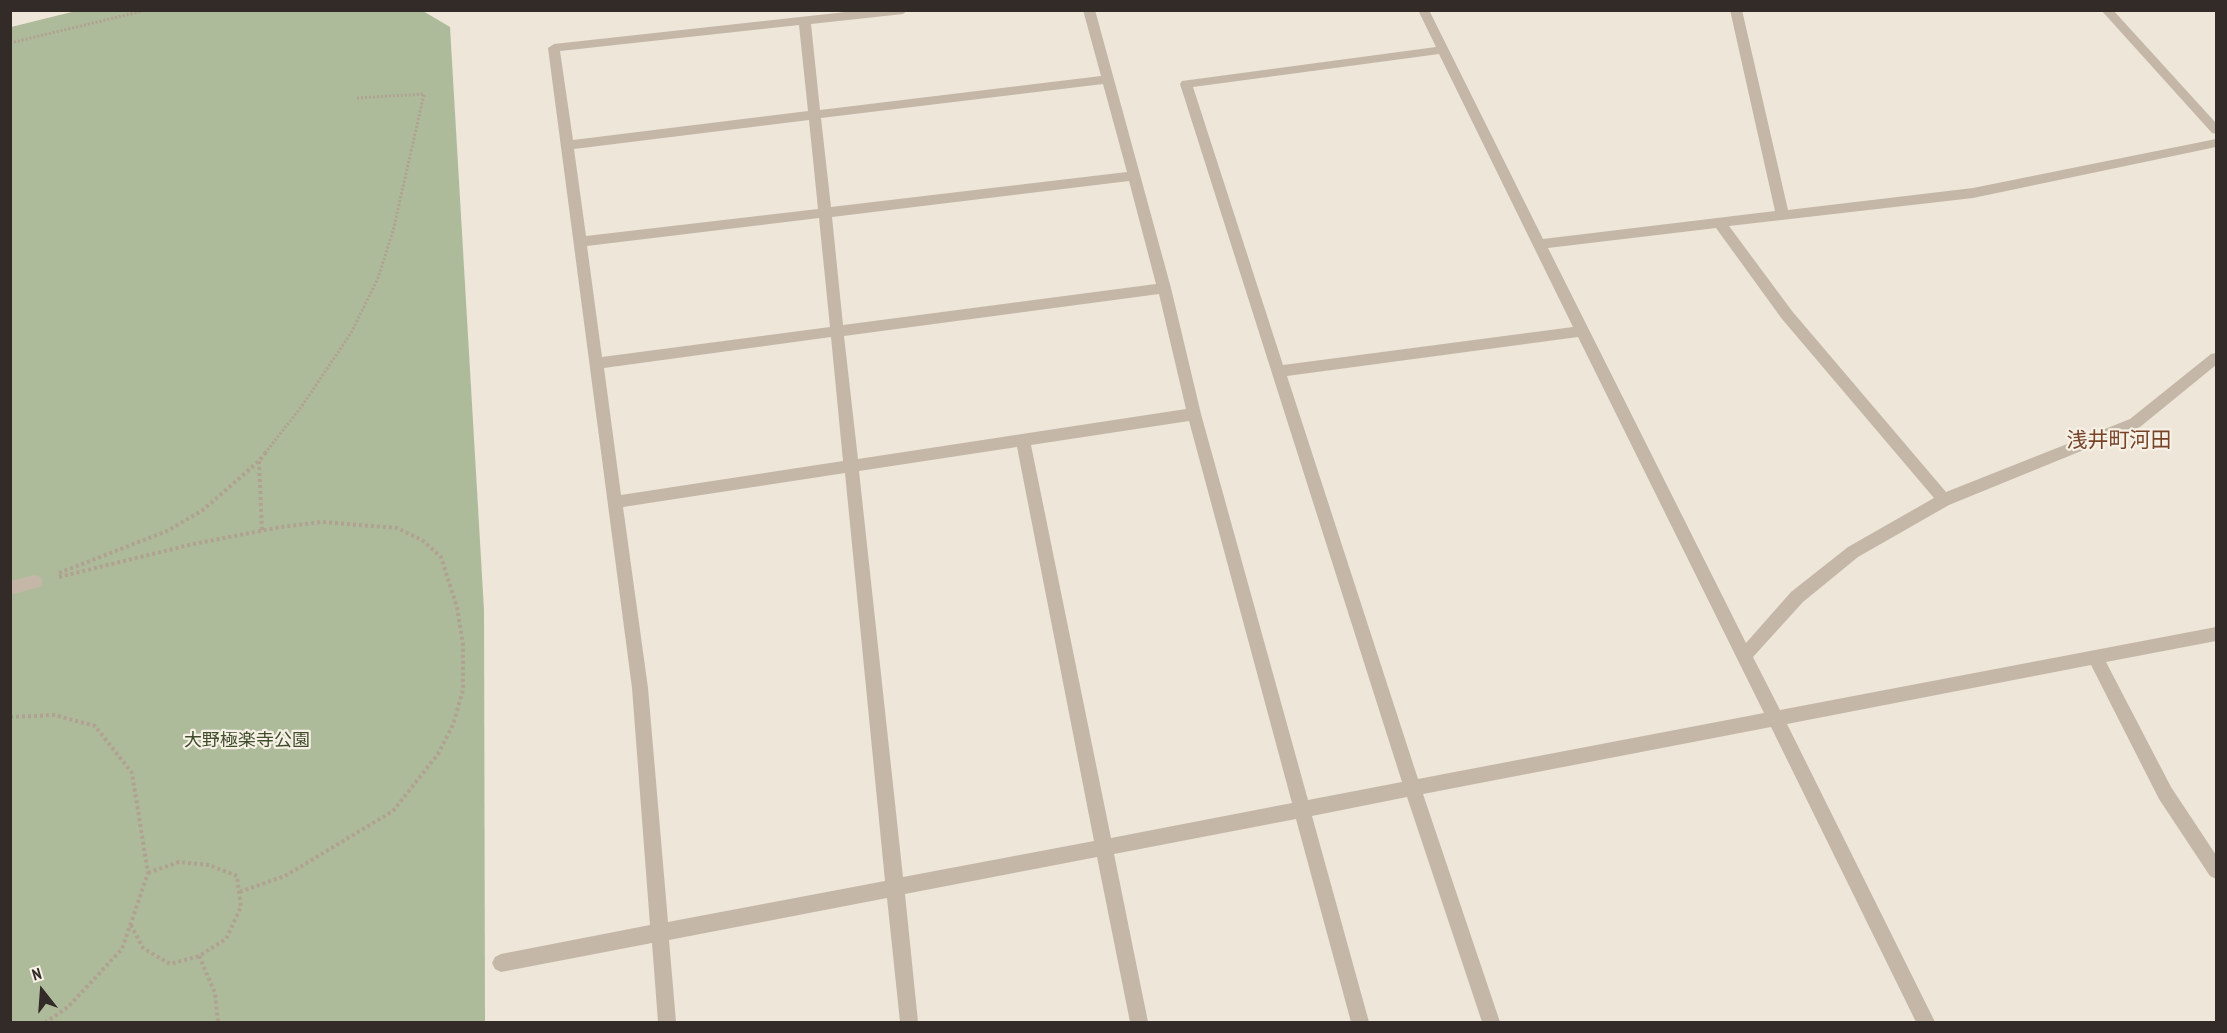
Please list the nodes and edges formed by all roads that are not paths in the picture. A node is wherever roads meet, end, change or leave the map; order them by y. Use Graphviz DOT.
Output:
graph roads {
  1 [pos="903,10"];
  2 [pos="1089,10"];
  3 [pos="1423,10"];
  4 [pos="1736,10"];
  5 [pos="2106,10"];
  6 [pos="805,23"];
  7 [pos="1443,50"];
  8 [pos="1107,79"];
  9 [pos="815,115"];
  10 [pos="2217,130"];
  11 [pos="2217,143"];
  12 [pos="567,145"];
  13 [pos="1134,176"];
  14 [pos="825,213"];
  15 [pos="1783,217"];
  16 [pos="1720,224"];
  17 [pos="580,243"];
  18 [pos="1539,244"];
  19 [pos="1164,288"];
  20 [pos="837,331"];
  21 [pos="1582,331"];
  22 [pos="2217,358"];
  23 [pos="596,363"];
  24 [pos="1279,371"];
  25 [pos="1194,414"];
  26 [pos="1023,441"];
  27 [pos="852,466"];
  28 [pos="1944,500"];
  29 [pos="615,502"];
  30 [pos="34,582"];
  31 [pos="10,588"];
  32 [pos="2217,634"];
  33 [pos="1744,656"];
  34 [pos="2095,657"];
  35 [pos="1775,719"];
  36 [pos="1413,788"];
  37 [pos="1303,809"];
  38 [pos="1104,848"];
  39 [pos="2217,870"];
  40 [pos="896,888"];
  41 [pos="659,933"];
  42 [pos="501,963"];
  43 [pos="667,1023"];
  44 [pos="909,1023"];
  45 [pos="1139,1023"];
  46 [pos="1360,1023"];
  47 [pos="1491,1023"];
  48 [pos="1926,1023"];
  1 -- 6 [label="street"];
  2 -- 8 [label="street"];
  3 -- 7 [label="street"];
  4 -- 15 [label="street"];
  5 -- 10 [label="street"];
  6 -- 9 [label="street"];
  6 -- 12 [label="street"];
  7 -- 18 [label="street"];
  7 -- 24 [label="street"];
  8 -- 9 [label="street"];
  8 -- 13 [label="street"];
  9 -- 12 [label="street"];
  9 -- 14 [label="street"];
  11 -- 15 [label="street"];
  12 -- 17 [label="street"];
  13 -- 14 [label="street"];
  13 -- 19 [label="street"];
  14 -- 17 [label="street"];
  14 -- 20 [label="street"];
  15 -- 16 [label="street"];
  16 -- 18 [label="street"];
  16 -- 28 [label="street"];
  17 -- 23 [label="street"];
  18 -- 21 [label="street"];
  19 -- 20 [label="street"];
  19 -- 25 [label="street"];
  20 -- 23 [label="street"];
  20 -- 27 [label="street"];
  21 -- 24 [label="street"];
  21 -- 33 [label="street"];
  22 -- 28 [label="street"];
  23 -- 29 [label="street"];
  24 -- 36 [label="street"];
  25 -- 26 [label="street"];
  25 -- 37 [label="street"];
  26 -- 27 [label="street"];
  26 -- 38 [label="street"];
  27 -- 29 [label="street"];
  27 -- 40 [label="street"];
  28 -- 33 [label="street"];
  29 -- 41 [label="street"];
  30 -- 31 [label="street"];
  32 -- 34 [label="street"];
  33 -- 35 [label="street"];
  34 -- 35 [label="street"];
  34 -- 39 [label="street"];
  35 -- 36 [label="street"];
  35 -- 48 [label="street"];
  36 -- 37 [label="street"];
  36 -- 47 [label="street"];
  37 -- 38 [label="street"];
  37 -- 46 [label="street"];
  38 -- 40 [label="street"];
  38 -- 45 [label="street"];
  40 -- 41 [label="street"];
  40 -- 44 [label="street"];
  41 -- 42 [label="street"];
  41 -- 43 [label="street"];
}
